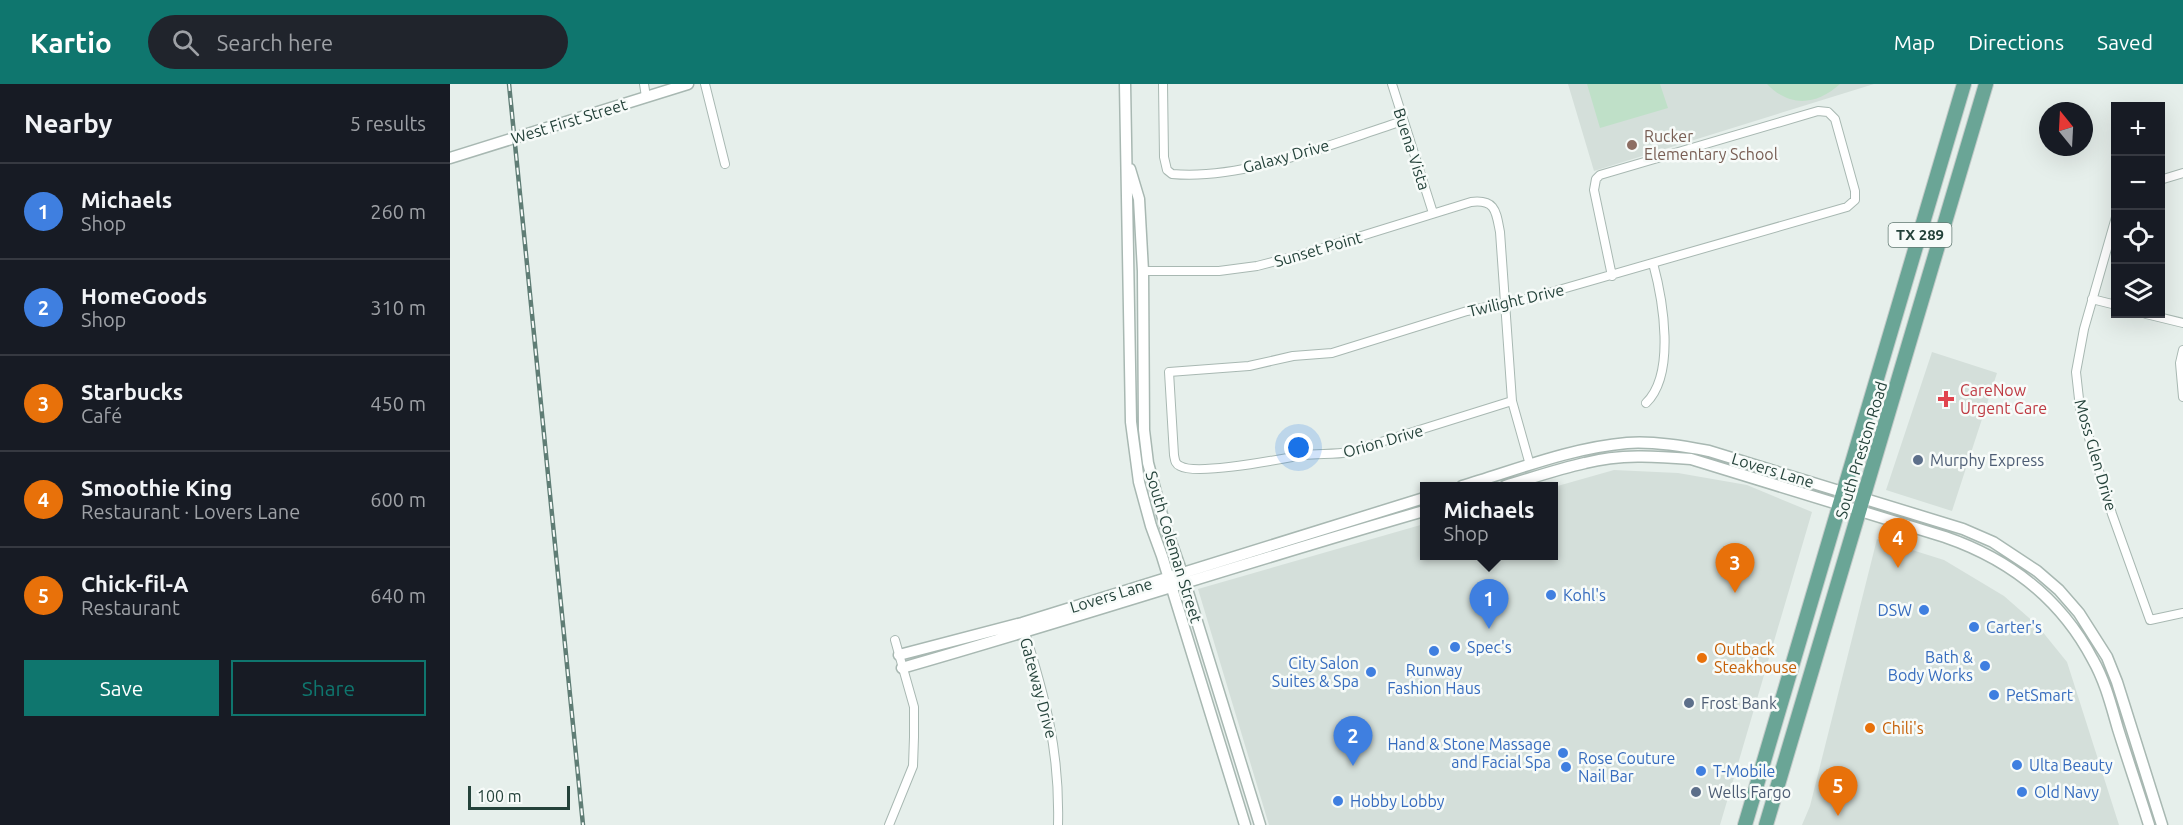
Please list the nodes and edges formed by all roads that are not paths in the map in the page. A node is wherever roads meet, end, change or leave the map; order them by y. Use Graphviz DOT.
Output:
graph roads {
  1 [pos="645,84"];
  2 [pos="688,84"];
  3 [pos="705,84"];
  4 [pos="1125,84"];
  5 [pos="1162,84"];
  6 [pos="1392,84"];
  7 [pos="1966,84"];
  8 [pos="1985,87"];
  9 [pos="646,97"];
  10 [pos="1403,121"];
  11 [pos="1126,154"];
  12 [pos="450,158"];
  13 [pos="725,164"];
  14 [pos="2183,173"];
  15 [pos="2165,178"];
  16 [pos="1433,213"];
  17 [pos="2111,231"];
  18 [pos="1653,263"];
  19 [pos="1128,270"];
  20 [pos="1143,271"];
  21 [pos="1612,276"];
  22 [pos="2092,299"];
  23 [pos="1505,304"];
  24 [pos="2111,304"];
  25 [pos="2162,318"];
  26 [pos="2183,323"];
  27 [pos="2183,350"];
  28 [pos="2183,397"];
  29 [pos="1512,401"];
  30 [pos="1646,404"];
  31 [pos="1530,465"];
  32 [pos="1179,466"];
  33 [pos="1534,478"];
  34 [pos="1475,482"];
  35 [pos="1520,482"];
  36 [pos="1842,499"];
  37 [pos="1420,500"];
  38 [pos="1861,505"];
  39 [pos="1420,512"];
  40 [pos="1327,534"];
  41 [pos="1183,578"];
  42 [pos="1170,582"];
  43 [pos="2183,613"];
  44 [pos="1024,628"];
  45 [pos="895,640"];
  46 [pos="899,655"];
  47 [pos="902,668"];
  48 [pos="1233,736"];
  49 [pos="1219,740"];
  50 [pos="889,825"];
  51 [pos="1058,825"];
  52 [pos="1245,825"];
  53 [pos="1260,825"];
  54 [pos="1745,825"];
  55 [pos="1766,825"];
  56 [pos="2149,825"];
  57 [pos="2162,825"];
  1 -- 9 [label="street"];
  2 -- 9 [label="street, West First Street"];
  3 -- 13 [label="street"];
  4 -- 11 [label="street, South Coleman Street"];
  5 -- 10 [label="street, Galaxy Drive"];
  6 -- 10 [label="street, Buena Vista"];
  7 -- 8 [label="street"];
  7 -- 36 [label="main road, South Preston Road / TX 289"];
  8 -- 38 [label="main road, South Preston Road / TX 289"];
  9 -- 12 [label="street, West First Street"];
  10 -- 16 [label="street, Buena Vista"];
  11 -- 19 [label="street, South Coleman Street"];
  11 -- 20 [label="street, South Coleman Street"];
  14 -- 15 [label="street"];
  16 -- 20 [label="street, Sunset Point"];
  16 -- 23 [label="street, Sunset Point"];
  17 -- 22 [label="street, Moss Glen Drive"];
  18 -- 21 [label="street, Twilight Drive"];
  18 -- 21 [label="street, Twilight Drive"];
  18 -- 30 [label="street"];
  19 -- 20 [label="street"];
  19 -- 42 [label="street, South Coleman Street"];
  20 -- 41 [label="street, South Coleman Street"];
  21 -- 23 [label="street, Twilight Drive"];
  22 -- 24 [label="street"];
  22 -- 43 [label="street, Moss Glen Drive"];
  23 -- 29 [label="street"];
  23 -- 32 [label="street, Twilight Drive"];
  25 -- 26 [label="street"];
  27 -- 28 [label="street"];
  29 -- 31 [label="street"];
  29 -- 32 [label="street, Orion Drive"];
  31 -- 33 [label="street"];
  31 -- 34 [label="street, Lovers Lane"];
  31 -- 36 [label="street, Lovers Lane"];
  33 -- 35 [label="street, Lovers Lane"];
  33 -- 36 [label="street, Lovers Lane"];
  36 -- 38 [label="street, Lovers Lane"];
  36 -- 54 [label="main road, South Preston Road / TX 289"];
  37 -- 40 [label="street, Lovers Lane"];
  38 -- 55 [label="main road, South Preston Road / TX 289"];
  38 -- 56 [label="street, Lovers Lane"];
  38 -- 57 [label="street, Lovers Lane"];
  39 -- 40 [label="street, Lovers Lane"];
  40 -- 41 [label="street, Lovers Lane"];
  41 -- 42 [label="street, Lovers Lane"];
  41 -- 48 [label="street, South Coleman Street"];
  42 -- 44 [label="street, Lovers Lane"];
  42 -- 49 [label="street, South Coleman Street"];
  44 -- 46 [label="street, Lovers Lane"];
  44 -- 47 [label="street, Lovers Lane"];
  44 -- 51 [label="street, Gateway Drive"];
  45 -- 46 [label="street"];
  46 -- 47 [label="street"];
  47 -- 50 [label="street"];
  48 -- 49 [label="street"];
  48 -- 53 [label="street, South Coleman Street"];
  49 -- 52 [label="street, South Coleman Street"];
}
